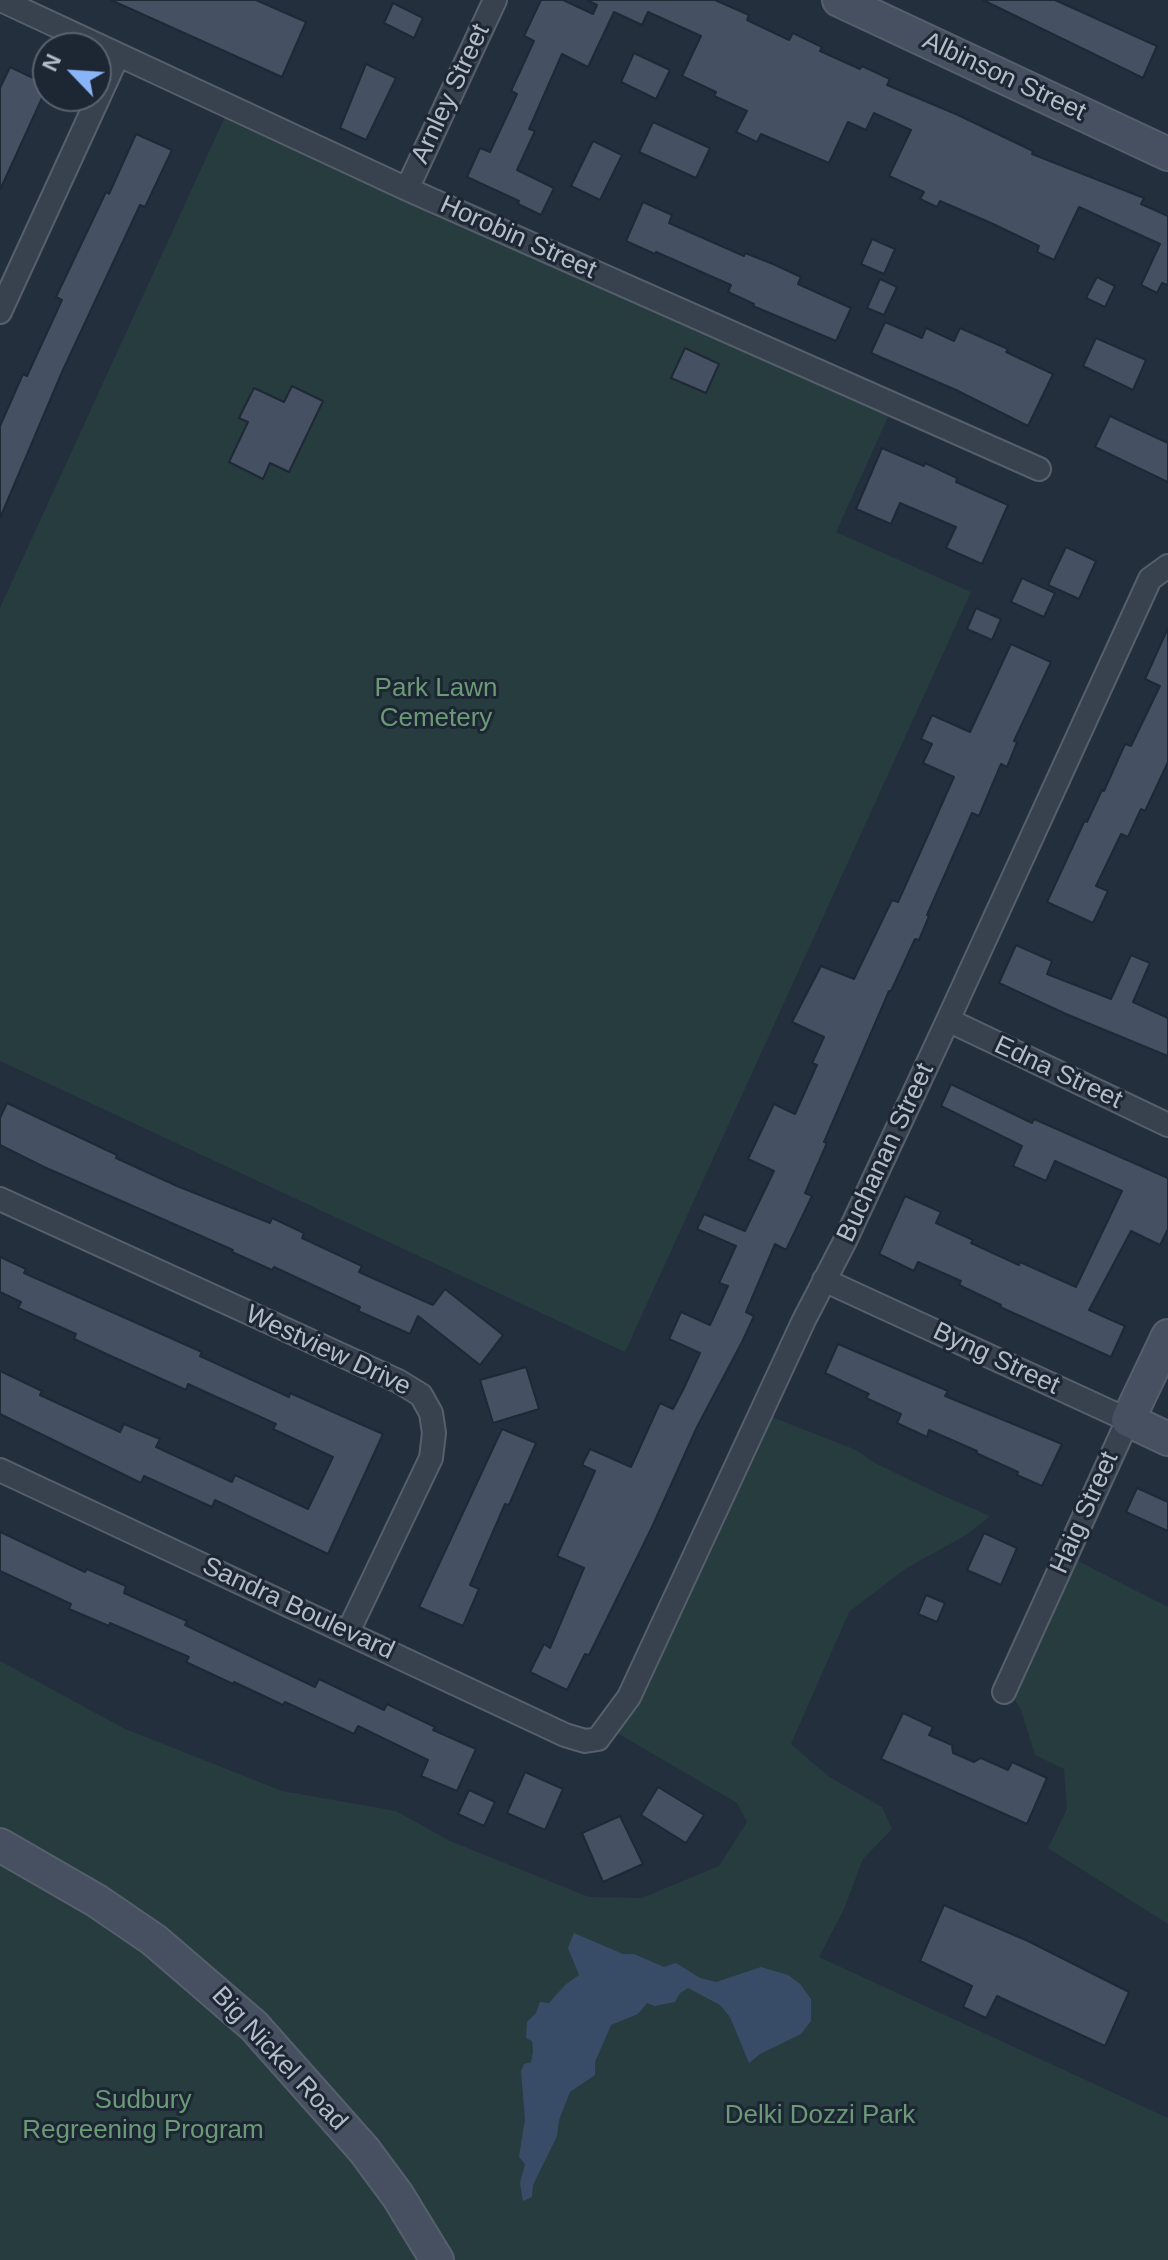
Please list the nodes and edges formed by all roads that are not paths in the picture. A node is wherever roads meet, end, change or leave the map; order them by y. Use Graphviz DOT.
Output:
graph roads {
  1 [pos="1,0"];
  2 [pos="495,0"];
  3 [pos="839,0"];
  4 [pos="118,55"];
  5 [pos="1168,154"];
  6 [pos="407,189"];
  7 [pos="0,312"];
  8 [pos="1039,469"];
  9 [pos="1168,566"];
  10 [pos="948,1020"];
  11 [pos="1168,1125"];
  12 [pos="0,1199"];
  13 [pos="824,1280"];
  14 [pos="1168,1336"];
  15 [pos="1128,1420"];
  16 [pos="1168,1439"];
  17 [pos="0,1470"];
  18 [pos="348,1632"];
  19 [pos="1004,1692"];
  20 [pos="598,1739"];
  21 [pos="0,1845"];
  22 [pos="437,2260"];
  1 -- 4 [label="street, Horobin Street"];
  2 -- 6 [label="street, Arnley Street"];
  3 -- 5 [label="main road, Albinson Street"];
  4 -- 6 [label="street, Horobin Street"];
  4 -- 7 [label="street"];
  6 -- 8 [label="street, Horobin Street"];
  9 -- 10 [label="street, Buchanan Street"];
  10 -- 11 [label="street, Edna Street"];
  10 -- 13 [label="street, Buchanan Street"];
  12 -- 18 [label="street, Westview Drive"];
  13 -- 15 [label="street, Byng Street"];
  13 -- 20 [label="street, Buchanan Street"];
  14 -- 15 [label="main road, Haig Street"];
  15 -- 16 [label="main road, Byng Street"];
  15 -- 19 [label="street, Haig Street"];
  17 -- 18 [label="street, Sandra Boulevard"];
  18 -- 20 [label="street, Sandra Boulevard"];
  21 -- 22 [label="main road, Big Nickel Road"];
}
